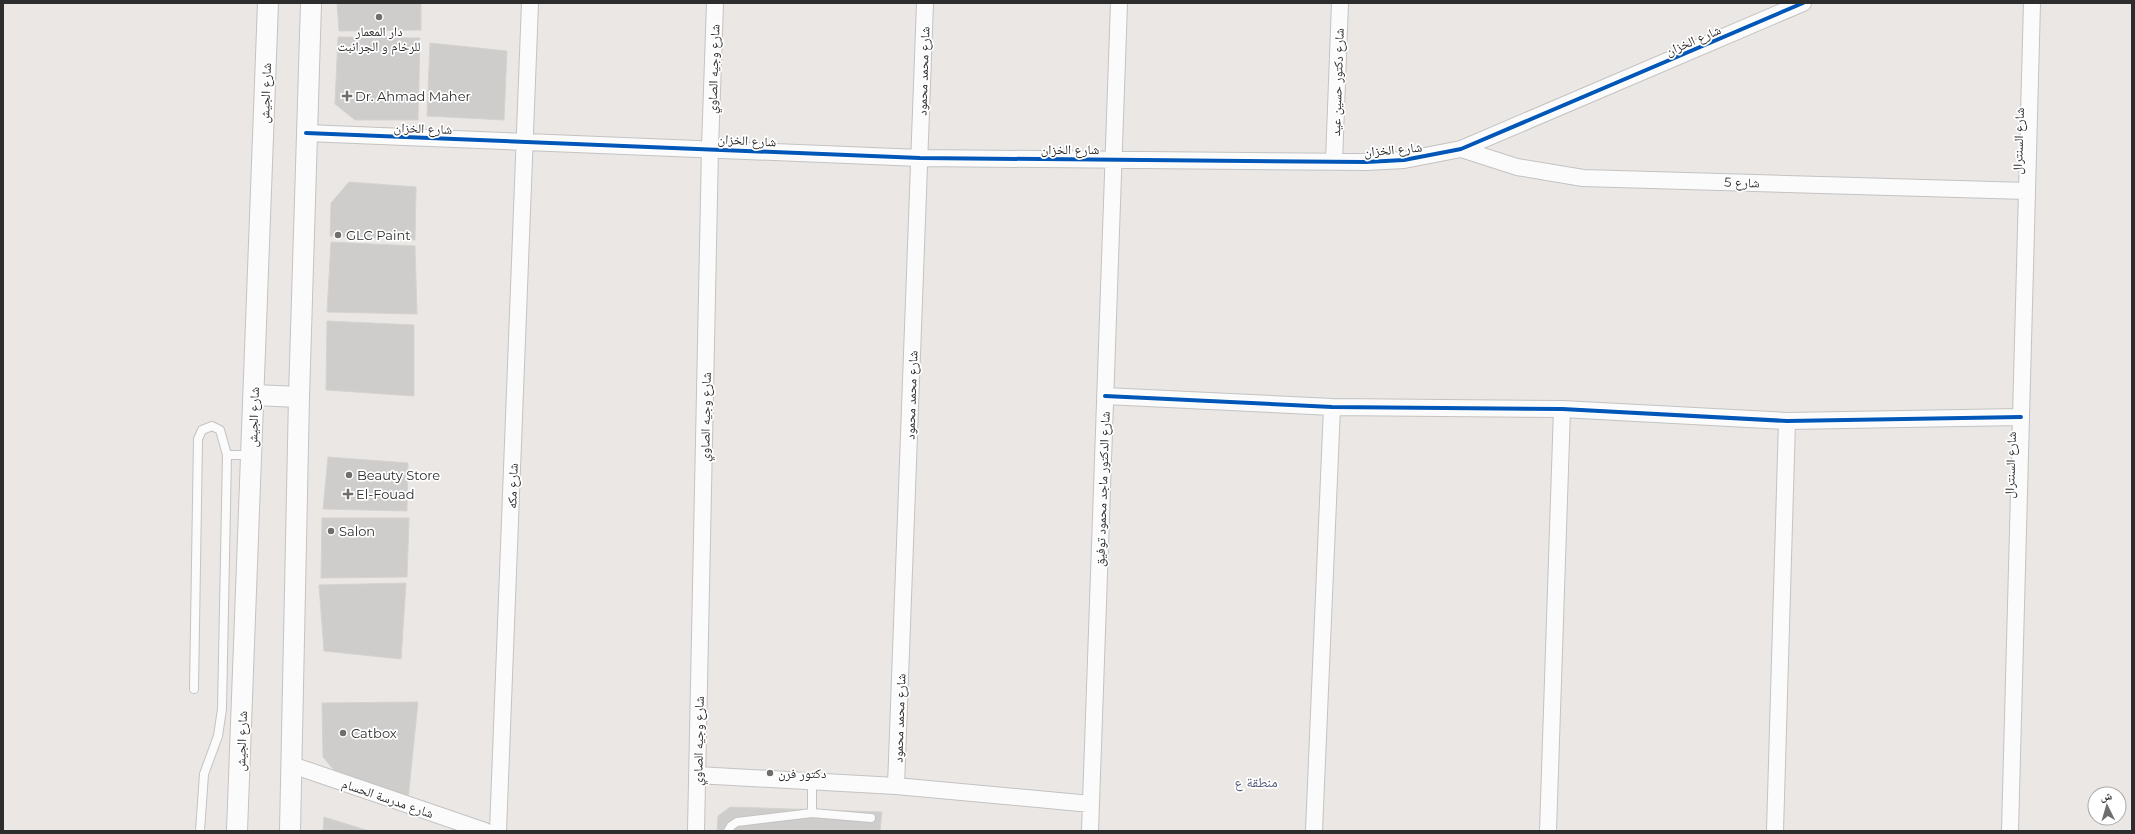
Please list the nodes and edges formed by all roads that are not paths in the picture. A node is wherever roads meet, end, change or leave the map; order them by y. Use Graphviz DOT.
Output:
graph roads {
  1 [pos="268,3"];
  2 [pos="311,3"];
  3 [pos="530,3"];
  4 [pos="716,3"];
  5 [pos="925,3"];
  6 [pos="1119,3"];
  7 [pos="1340,3"];
  8 [pos="1803,3"];
  9 [pos="2032,3"];
  10 [pos="1782,8"];
  11 [pos="306,133"];
  12 [pos="526,142"];
  13 [pos="710,148"];
  14 [pos="1461,149"];
  15 [pos="920,158"];
  16 [pos="1114,160"];
  17 [pos="1334,162"];
  18 [pos="2027,191"];
  19 [pos="254,395"];
  20 [pos="1105,396"];
  21 [pos="299,397"];
  22 [pos="1332,407"];
  23 [pos="1562,409"];
  24 [pos="2021,417"];
  25 [pos="1787,421"];
  26 [pos="227,455"];
  27 [pos="252,456"];
  28 [pos="194,689"];
  29 [pos="292,765"];
  30 [pos="697,775"];
  31 [pos="812,781"];
  32 [pos="896,786"];
  33 [pos="1091,804"];
  34 [pos="812,813"];
  35 [pos="871,818"];
  36 [pos="200,831"];
  37 [pos="237,831"];
  38 [pos="290,831"];
  39 [pos="484,831"];
  40 [pos="498,831"];
  41 [pos="696,831"];
  42 [pos="728,831"];
  43 [pos="1090,831"];
  44 [pos="1314,831"];
  45 [pos="1548,831"];
  46 [pos="1775,831"];
  47 [pos="2010,831"];
  1 -- 19 [label="street, شارع الجيش"];
  2 -- 11 [label="street"];
  3 -- 12 [label="street, شارع مكه"];
  4 -- 13 [label="street, شارع وجيه الصاوي"];
  5 -- 15 [label="street, شارع محمد محمود"];
  6 -- 16 [label="street, شارع الدكتور ماجد محمود توفيق"];
  7 -- 17 [label="street, شارع دكتور حسين عيد"];
  8 -- 10 [label="street, شارع الخزان"];
  9 -- 18 [label="street, شارع السنترال"];
  10 -- 14 [label="street, شارع الخزان"];
  11 -- 12 [label="street, شارع الخزان"];
  11 -- 21 [label="street"];
  12 -- 13 [label="street, شارع الخزان"];
  12 -- 40 [label="street, شارع مكه"];
  13 -- 15 [label="street, شارع الخزان"];
  13 -- 30 [label="street, شارع وجيه الصاوي"];
  14 -- 17 [label="street, شارع الخزان"];
  14 -- 18 [label="street, شارع 5"];
  15 -- 16 [label="street, شارع الخزان"];
  15 -- 32 [label="street, شارع محمد محمود"];
  16 -- 17 [label="street, شارع الخزان"];
  16 -- 20 [label="street, شارع الدكتور ماجد محمود توفيق"];
  18 -- 24 [label="street, شارع السنترال"];
  19 -- 21 [label="street"];
  19 -- 27 [label="street, شارع الجيش"];
  20 -- 22 [label="street"];
  20 -- 33 [label="street, شارع الدكتور ماجد محمود توفيق"];
  21 -- 29 [label="street"];
  22 -- 23 [label="street"];
  22 -- 44 [label="street"];
  23 -- 25 [label="street"];
  23 -- 45 [label="street"];
  24 -- 25 [label="street"];
  24 -- 47 [label="street, شارع السنترال"];
  25 -- 46 [label="street"];
  26 -- 27 [label="lane"];
  26 -- 28 [label="lane"];
  26 -- 36 [label="lane"];
  27 -- 37 [label="street, شارع الجيش"];
  29 -- 38 [label="street"];
  29 -- 39 [label="street, شارع مدرسة الحسام"];
  30 -- 31 [label="street"];
  30 -- 41 [label="street, شارع وجيه الصاوي"];
  31 -- 32 [label="street"];
  31 -- 34 [label="lane"];
  32 -- 33 [label="street"];
  33 -- 43 [label="street, شارع الدكتور ماجد محمود توفيق"];
  34 -- 35 [label="lane"];
  34 -- 42 [label="lane"];
}
